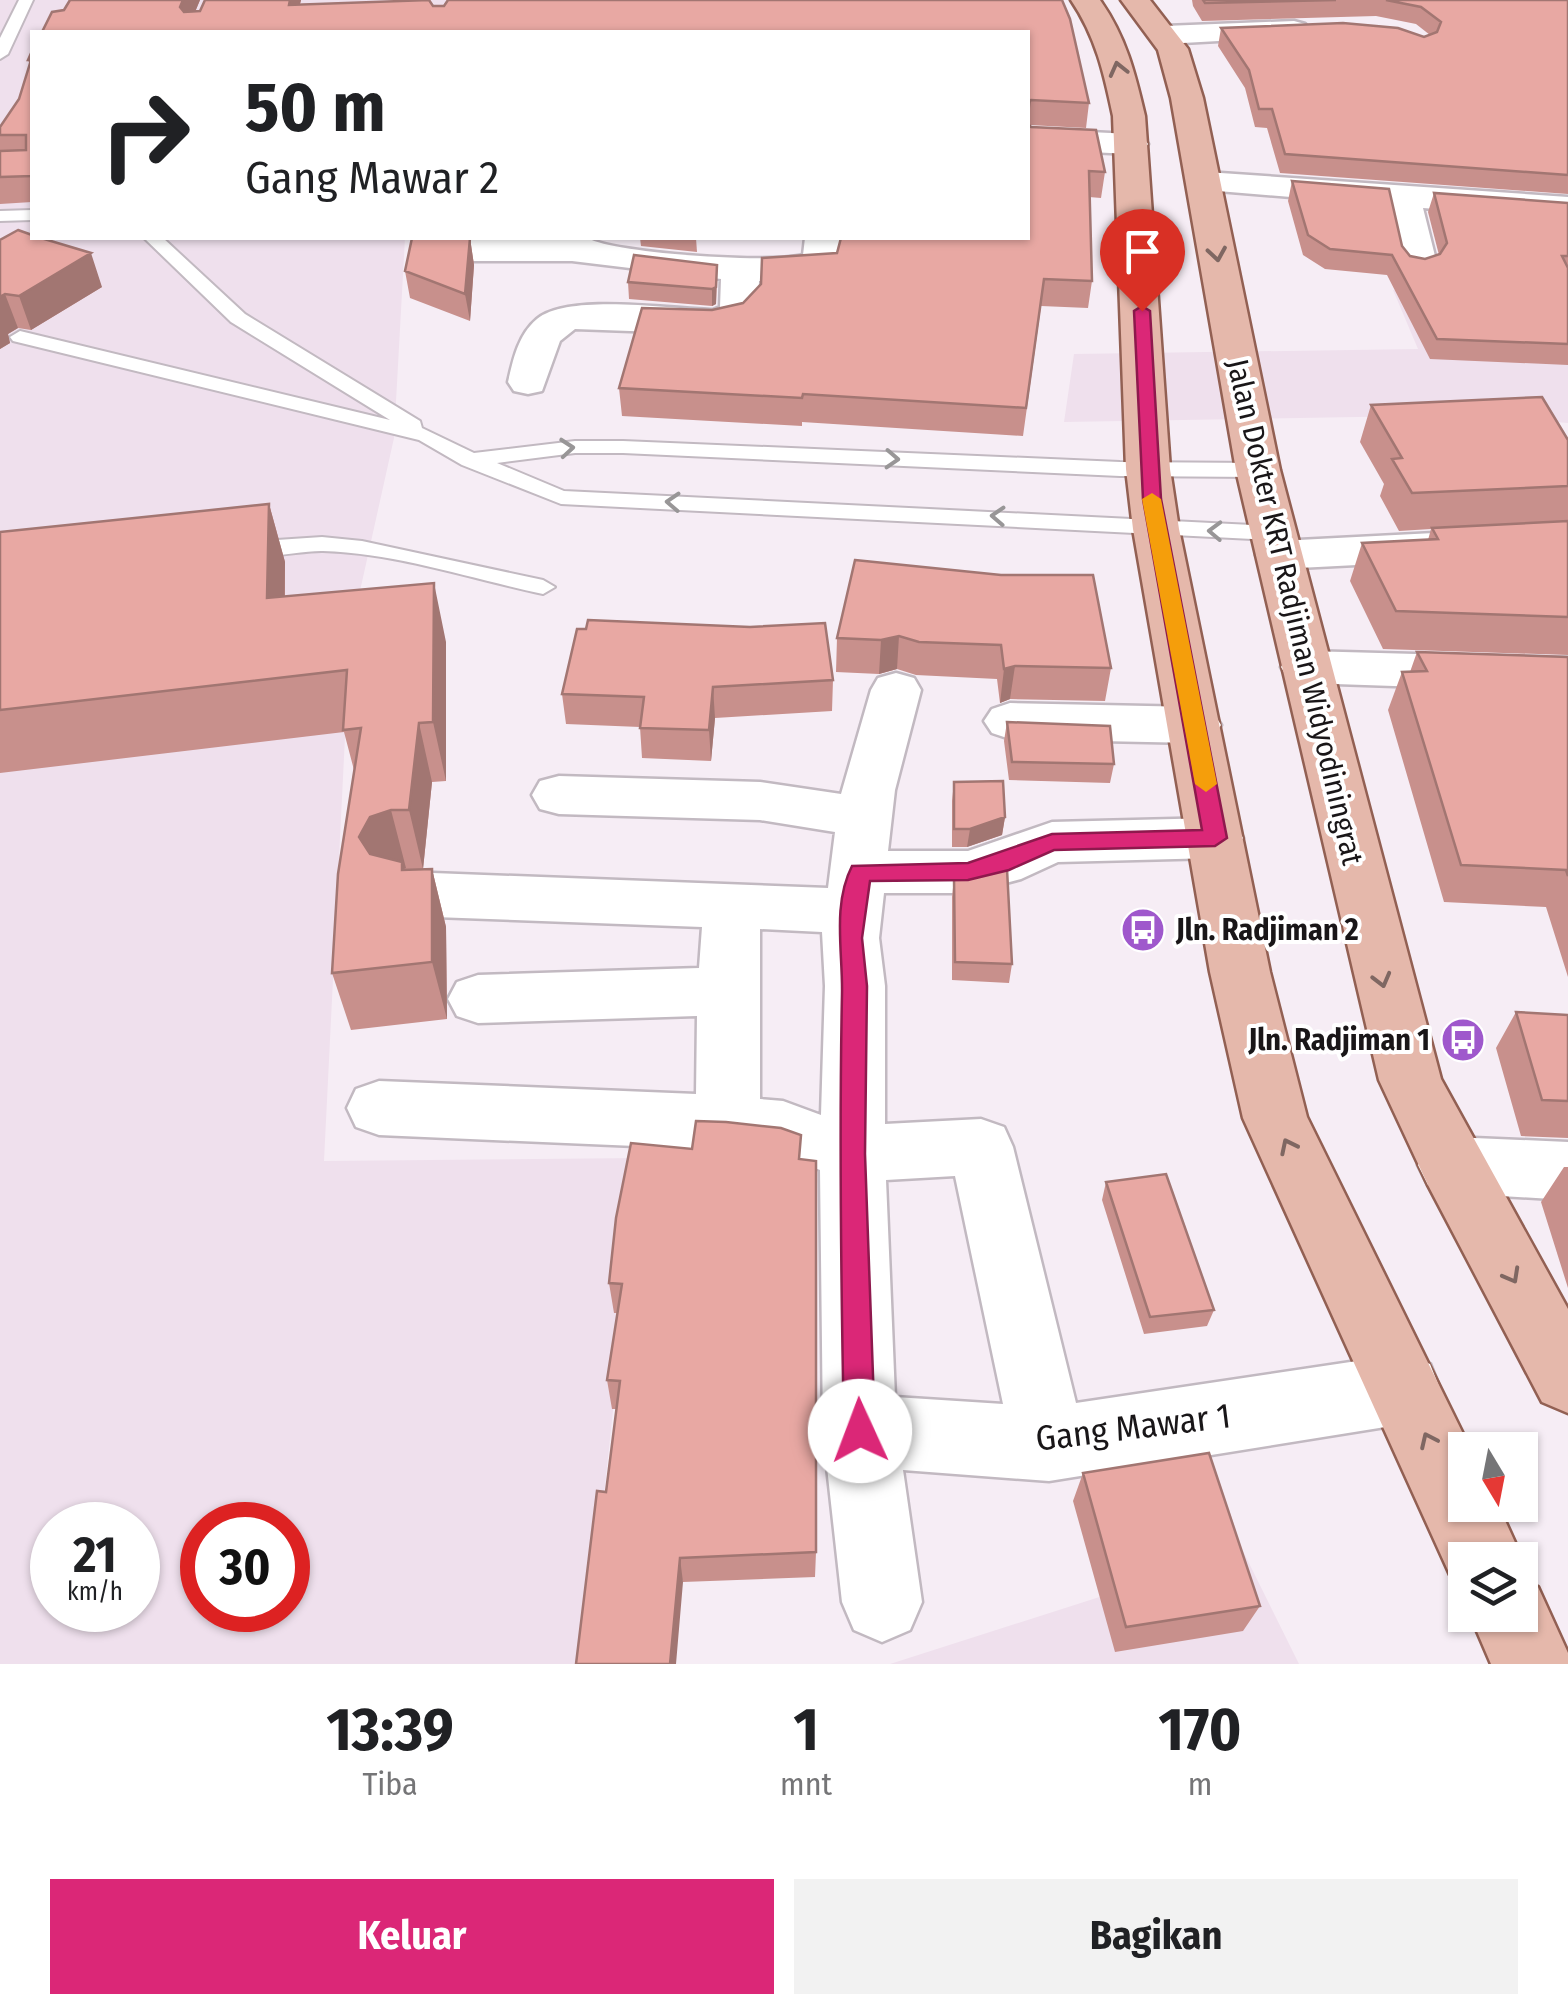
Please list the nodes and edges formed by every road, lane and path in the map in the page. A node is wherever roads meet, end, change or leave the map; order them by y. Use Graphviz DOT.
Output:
graph roads {
  1 [pos="26,0"];
  2 [pos="1085,0"];
  3 [pos="1154,11"];
  4 [pos="1328,28"];
  5 [pos="1,51"];
  6 [pos="1030,139"];
  7 [pos="1130,144"];
  8 [pos="1206,182"];
  9 [pos="1402,194"];
  10 [pos="1568,208"];
  11 [pos="30,215"];
  12 [pos="0,216"];
  13 [pos="155,240"];
  14 [pos="823,240"];
  15 [pos="571,244"];
  16 [pos="456,250"];
  17 [pos="1418,264"];
  18 [pos="738,268"];
  19 [pos="20,337"];
  20 [pos="528,382"];
  21 [pos="426,435"];
  22 [pos="470,460"];
  23 [pos="1148,469"];
  24 [pos="1258,470"];
  25 [pos="1156,528"];
  26 [pos="1568,540"];
  27 [pos="1276,544"];
  28 [pos="217,551"];
  29 [pos="544,587"];
  30 [pos="1306,667"];
  31 [pos="1568,675"];
  32 [pos="896,690"];
  33 [pos="1010,720"];
  34 [pos="1195,725"];
  35 [pos="559,795"];
  36 [pos="1215,838"];
  37 [pos="860,867"];
  38 [pos="407,894"];
  39 [pos="732,904"];
  40 [pos="726,991"];
  41 [pos="478,999"];
  42 [pos="379,1108"];
  43 [pos="728,1123"];
  44 [pos="852,1154"];
  45 [pos="1451,1165"];
  46 [pos="1568,1170"];
  47 [pos="1568,1378"];
  48 [pos="1404,1389"];
  49 [pos="860,1431"];
  50 [pos="1049,1444"];
  51 [pos="1476,1542"];
  52 [pos="882,1602"];
  1 -- 5 [label="lane"];
  7 -- 2 [label="main road, one-way"];
  3 -- 4 [label="street"];
  3 -- 8 [label="main road, Jalan Dokter KRT Radjiman Widyodiningrat"];
  6 -- 7 [label="street"];
  7 -- 23 [label="main road"];
  8 -- 9 [label="street"];
  8 -- 24 [label="main road, Jalan Dokter KRT Radjiman Widyodiningrat, one-way"];
  9 -- 10 [label="street"];
  9 -- 17 [label="street"];
  11 -- 12 [label="lane"];
  13 -- 21 [label="lane"];
  14 -- 18 [label="street"];
  15 -- 16 [label="street"];
  15 -- 18 [label="street"];
  18 -- 20 [label="street"];
  19 -- 21 [label="lane"];
  21 -- 22 [label="lane"];
  22 -- 23 [label="lane, one-way"];
  25 -- 22 [label="lane, one-way"];
  23 -- 24 [label="lane"];
  23 -- 25 [label="main road"];
  24 -- 27 [label="main road, Jalan Dokter KRT Radjiman Widyodiningrat"];
  27 -- 25 [label="lane, one-way"];
  25 -- 34 [label="main road"];
  26 -- 27 [label="street"];
  27 -- 30 [label="main road, Jalan Dokter KRT Radjiman Widyodiningrat"];
  28 -- 29 [label="lane"];
  30 -- 31 [label="street"];
  30 -- 45 [label="main road, Jalan Dokter KRT Radjiman Widyodiningrat, one-way"];
  32 -- 37 [label="street"];
  33 -- 34 [label="street"];
  34 -- 36 [label="main road"];
  35 -- 37 [label="street"];
  36 -- 37 [label="street"];
  48 -- 36 [label="main road, one-way"];
  37 -- 39 [label="street"];
  37 -- 44 [label="street"];
  38 -- 39 [label="street"];
  39 -- 40 [label="street"];
  40 -- 41 [label="street"];
  40 -- 43 [label="street"];
  42 -- 43 [label="street"];
  43 -- 44 [label="street"];
  44 -- 49 [label="street"];
  44 -- 50 [label="street"];
  45 -- 46 [label="street"];
  45 -- 47 [label="main road, Jalan Dokter KRT Radjiman Widyodiningrat, one-way"];
  48 -- 50 [label="street, Gang Mawar 1"];
  51 -- 48 [label="main road, one-way"];
  49 -- 50 [label="street, Gang Mawar 1"];
  49 -- 52 [label="street"];
}
